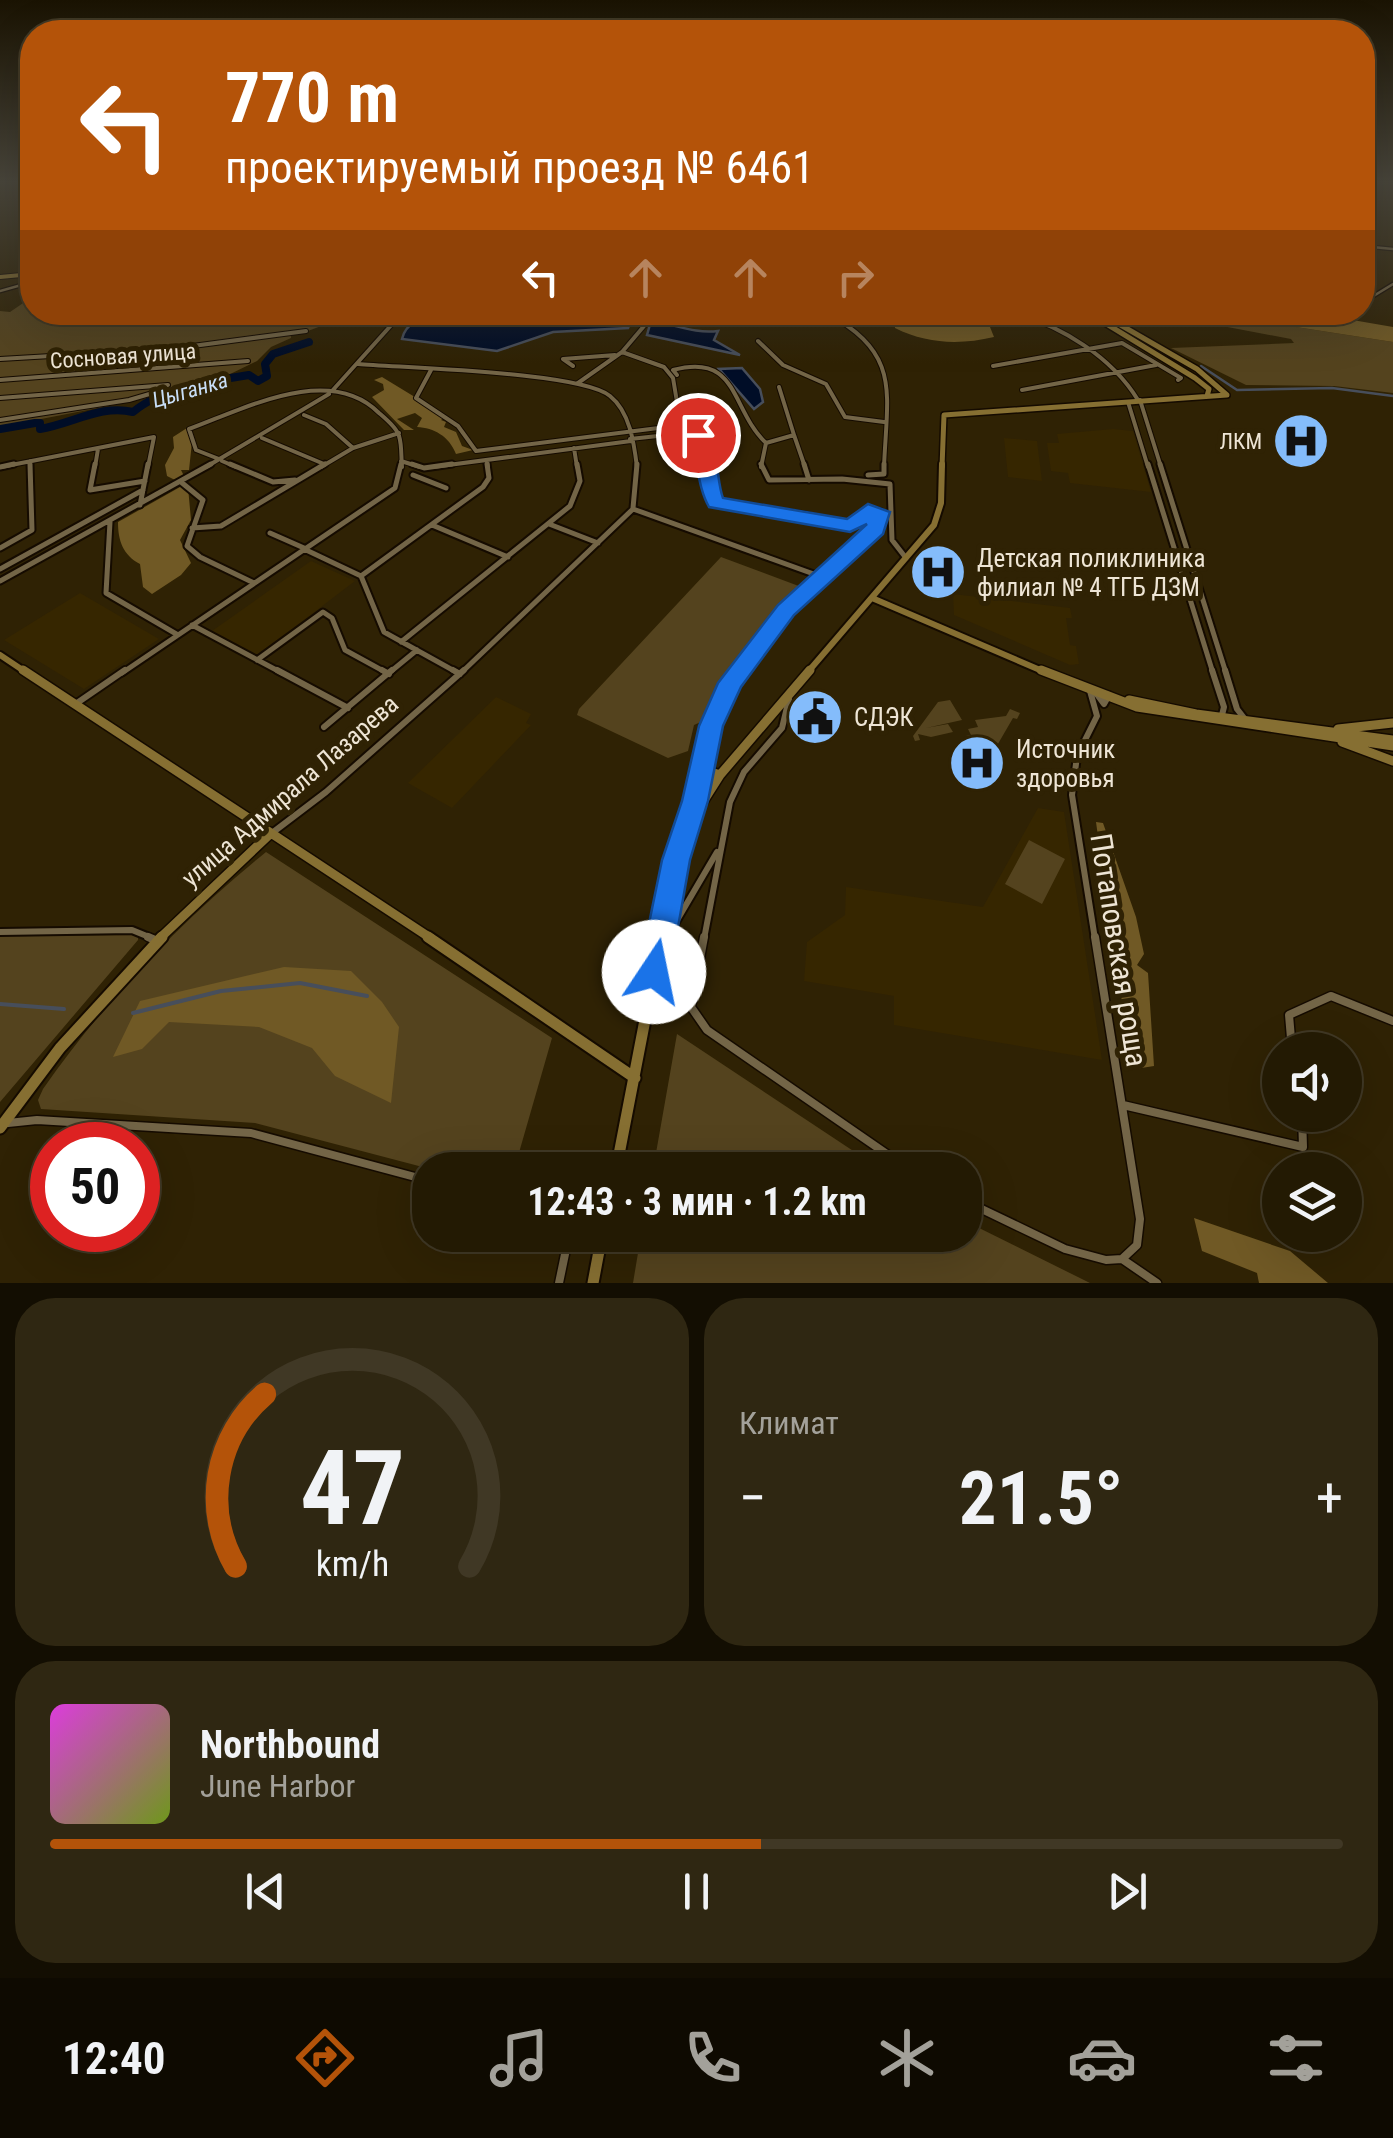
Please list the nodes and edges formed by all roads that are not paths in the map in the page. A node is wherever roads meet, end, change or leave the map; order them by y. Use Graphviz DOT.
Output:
graph roads {
  1 [pos="391,325"];
  2 [pos="644,325"];
  3 [pos="850,325"];
  4 [pos="1051,325"];
  5 [pos="1107,325"];
  6 [pos="1119,325"];
  7 [pos="306,331"];
  8 [pos="758,341"];
  9 [pos="1086,350"];
  10 [pos="620,354"];
  11 [pos="0,359"];
  12 [pos="248,361"];
  13 [pos="358,364"];
  14 [pos="1159,365"];
  15 [pos="572,366"];
  16 [pos="994,366"];
  17 [pos="431,370"];
  18 [pos="1118,372"];
  19 [pos="677,375"];
  20 [pos="0,380"];
  21 [pos="1178,380"];
  22 [pos="578,382"];
  23 [pos="168,385"];
  24 [pos="779,387"];
  25 [pos="163,390"];
  26 [pos="1022,390"];
  27 [pos="1208,392"];
  28 [pos="330,393"];
  29 [pos="0,398"];
  30 [pos="1135,402"];
  31 [pos="304,414"];
  32 [pos="0,420"];
  33 [pos="884,422"];
  34 [pos="690,424"];
  35 [pos="628,431"];
  36 [pos="696,432"];
  37 [pos="794,435"];
  38 [pos="399,436"];
  39 [pos="262,438"];
  40 [pos="630,440"];
  41 [pos="766,443"];
  42 [pos="98,448"];
  43 [pos="353,448"];
  44 [pos="574,448"];
  45 [pos="221,460"];
  46 [pos="486,460"];
  47 [pos="30,461"];
  48 [pos="401,461"];
  49 [pos="325,464"];
  50 [pos="0,467"];
  51 [pos="424,468"];
  52 [pos="413,475"];
  53 [pos="868,475"];
  54 [pos="300,479"];
  55 [pos="145,480"];
  56 [pos="813,481"];
  57 [pos="181,482"];
  58 [pos="273,482"];
  59 [pos="395,488"];
  60 [pos="446,488"];
  61 [pos="143,490"];
  62 [pos="269,498"];
  63 [pos="140,506"];
  64 [pos="632,509"];
  65 [pos="110,522"];
  66 [pos="549,524"];
  67 [pos="431,525"];
  68 [pos="192,528"];
  69 [pos="270,533"];
  70 [pos="598,543"];
  71 [pos="0,548"];
  72 [pos="304,549"];
  73 [pos="508,557"];
  74 [pos="906,558"];
  75 [pos="2,576"];
  76 [pos="361,576"];
  77 [pos="822,578"];
  78 [pos="254,583"];
  79 [pos="874,596"];
  80 [pos="192,625"];
  81 [pos="178,634"];
  82 [pos="401,642"];
  83 [pos="416,650"];
  84 [pos="0,655"];
  85 [pos="257,660"];
  86 [pos="389,674"];
  87 [pos="460,674"];
  88 [pos="796,687"];
  89 [pos="1109,696"];
  90 [pos="74,705"];
  91 [pos="348,708"];
  92 [pos="1220,717"];
  93 [pos="1252,722"];
  94 [pos="1393,723"];
  95 [pos="324,727"];
  96 [pos="1327,734"];
  97 [pos="1393,743"];
  98 [pos="1393,761"];
  99 [pos="705,762"];
  100 [pos="720,775"];
  101 [pos="689,823"];
  102 [pos="269,834"];
  103 [pos="721,846"];
  104 [pos="698,886"];
  105 [pos="712,890"];
  106 [pos="0,932"];
  107 [pos="155,940"];
  108 [pos="654,972"];
  109 [pos="1393,1021"];
  110 [pos="1290,1032"];
  111 [pos="635,1078"];
  112 [pos="1122,1105"];
  113 [pos="1,1125"];
  114 [pos="1302,1132"];
  115 [pos="620,1152"];
  116 [pos="884,1152"];
  117 [pos="412,1177"];
  118 [pos="982,1208"];
  119 [pos="565,1252"];
  120 [pos="599,1252"];
  121 [pos="1122,1259"];
  122 [pos="558,1283"];
  123 [pos="593,1283"];
  124 [pos="1157,1283"];
  1 -- 13 [label="street"];
  2 -- 10 [label="street"];
  3 -- 33 [label="street"];
  4 -- 9 [label="street"];
  5 -- 27 [label="main road"];
  6 -- 27 [label="main road"];
  7 -- 11 [label="street"];
  8 -- 33 [label="street"];
  9 -- 14 [label="street"];
  9 -- 16 [label="street"];
  9 -- 18 [label="street"];
  10 -- 15 [label="street"];
  10 -- 22 [label="street"];
  10 -- 34 [label="street"];
  12 -- 20 [label="street, Сосновая улица"];
  13 -- 17 [label="street"];
  13 -- 28 [label="street"];
  14 -- 18 [label="street"];
  14 -- 21 [label="street"];
  17 -- 22 [label="street"];
  17 -- 35 [label="street"];
  18 -- 26 [label="street"];
  18 -- 30 [label="street"];
  19 -- 41 [label="street"];
  22 -- 35 [label="street"];
  23 -- 29 [label="street"];
  24 -- 37 [label="street"];
  25 -- 32 [label="street"];
  27 -- 30 [label="main road"];
  28 -- 31 [label="street"];
  28 -- 38 [label="street"];
  28 -- 45 [label="street"];
  28 -- 45 [label="street"];
  30 -- 74 [label="main road"];
  30 -- 92 [label="street"];
  30 -- 93 [label="street"];
  31 -- 39 [label="street"];
  31 -- 43 [label="street"];
  33 -- 53 [label="street"];
  34 -- 35 [label="street"];
  34 -- 36 [label="street"];
  35 -- 40 [label="street"];
  36 -- 40 [label="street"];
  36 -- 77 [label="street"];
  37 -- 41 [label="street"];
  37 -- 56 [label="street"];
  38 -- 43 [label="street"];
  38 -- 48 [label="street"];
  39 -- 45 [label="street"];
  39 -- 49 [label="street"];
  40 -- 44 [label="street"];
  40 -- 64 [label="street"];
  41 -- 56 [label="street"];
  42 -- 47 [label="street"];
  42 -- 55 [label="street"];
  42 -- 55 [label="street"];
  43 -- 49 [label="street"];
  44 -- 46 [label="street"];
  44 -- 66 [label="street"];
  45 -- 57 [label="street"];
  45 -- 58 [label="street"];
  46 -- 51 [label="street"];
  46 -- 67 [label="street"];
  47 -- 50 [label="street"];
  47 -- 71 [label="street"];
  48 -- 51 [label="street"];
  48 -- 59 [label="street"];
  49 -- 54 [label="street"];
  51 -- 52 [label="street"];
  52 -- 59 [label="street"];
  52 -- 60 [label="street"];
  54 -- 58 [label="street"];
  54 -- 62 [label="street"];
  55 -- 61 [label="street"];
  56 -- 74 [label="street"];
  57 -- 63 [label="street"];
  57 -- 68 [label="street"];
  58 -- 62 [label="street"];
  59 -- 72 [label="street"];
  61 -- 63 [label="street"];
  61 -- 75 [label="street"];
  62 -- 68 [label="street"];
  63 -- 65 [label="street"];
  64 -- 70 [label="street, улица Адмирала Лазарева"];
  64 -- 77 [label="street"];
  65 -- 75 [label="street"];
  65 -- 81 [label="street"];
  66 -- 70 [label="street"];
  66 -- 73 [label="street"];
  67 -- 73 [label="street"];
  67 -- 76 [label="street"];
  68 -- 78 [label="street"];
  69 -- 72 [label="street"];
  70 -- 87 [label="street, улица Адмирала Лазарева"];
  72 -- 76 [label="street"];
  72 -- 78 [label="street"];
  73 -- 82 [label="street"];
  74 -- 79 [label="main road"];
  76 -- 82 [label="street"];
  77 -- 99 [label="street"];
  78 -- 80 [label="street"];
  79 -- 88 [label="main road"];
  79 -- 89 [label="main road"];
  80 -- 81 [label="street"];
  80 -- 85 [label="street"];
  81 -- 90 [label="street"];
  82 -- 83 [label="street"];
  83 -- 86 [label="street"];
  83 -- 87 [label="street"];
  84 -- 90 [label="main road"];
  85 -- 86 [label="street"];
  85 -- 91 [label="street"];
  86 -- 91 [label="street"];
  87 -- 102 [label="street, улица Адмирала Лазарева"];
  88 -- 100 [label="main road"];
  88 -- 103 [label="street"];
  89 -- 92 [label="main road"];
  89 -- 96 [label="main road"];
  89 -- 112 [label="street, Потаповская роща"];
  90 -- 102 [label="main road"];
  91 -- 95 [label="street"];
  92 -- 93 [label="main road"];
  93 -- 96 [label="main road"];
  94 -- 96 [label="main road"];
  96 -- 97 [label="main road"];
  96 -- 98 [label="main road"];
  99 -- 100 [label="main road"];
  99 -- 101 [label="street"];
  100 -- 101 [label="main road"];
  101 -- 108 [label="main road"];
  102 -- 107 [label="main road, улица Адмирала Лазарева"];
  102 -- 111 [label="main road"];
  103 -- 104 [label="street"];
  103 -- 105 [label="street"];
  104 -- 105 [label="street"];
  104 -- 108 [label="street"];
  105 -- 116 [label="street"];
  106 -- 107 [label="street"];
  107 -- 113 [label="main road, улица Адмирала Лазарева"];
  108 -- 111 [label="main road"];
  109 -- 110 [label="street"];
  111 -- 115 [label="main road"];
  112 -- 114 [label="street"];
  112 -- 121 [label="street, Потаповская роща"];
  113 -- 117 [label="street"];
  118 -- 121 [label="street"];
  119 -- 122 [label="street"];
  120 -- 123 [label="main road"];
  121 -- 124 [label="street"];
}
